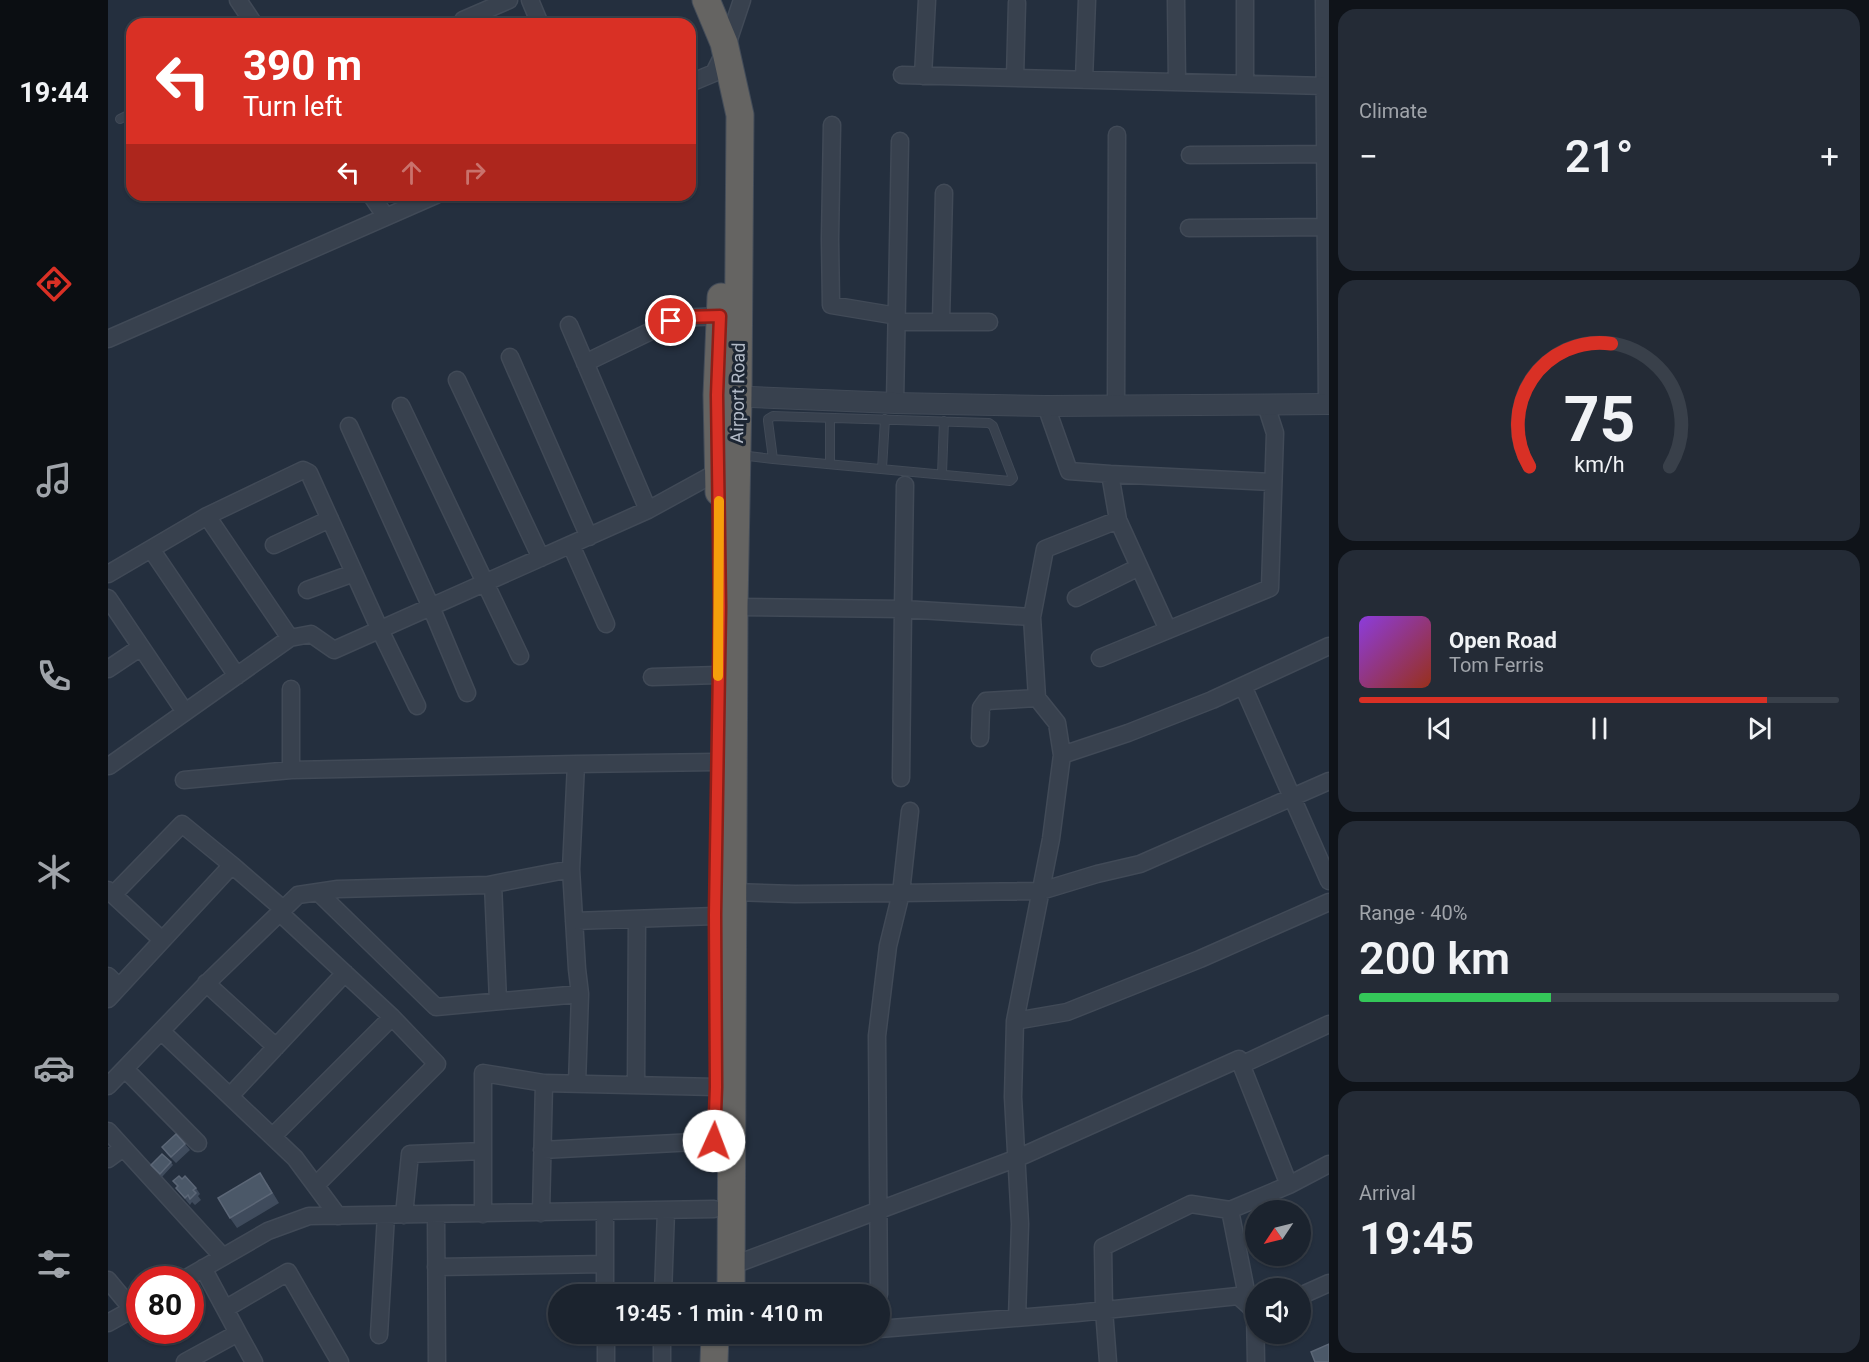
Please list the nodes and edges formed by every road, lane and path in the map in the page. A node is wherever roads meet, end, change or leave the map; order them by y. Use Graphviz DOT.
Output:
graph roads {
  1 [pos="238,0"];
  2 [pos="509,0"];
  3 [pos="530,0"];
  4 [pos="692,0"];
  5 [pos="706,0"];
  6 [pos="742,0"];
  7 [pos="927,0"];
  8 [pos="1087,0"];
  9 [pos="1176,0"];
  10 [pos="1245,0"];
  11 [pos="1324,0"];
  12 [pos="1017,3"];
  13 [pos="250,18"];
  14 [pos="468,18"];
  15 [pos="538,18"];
  16 [pos="1327,64"];
  17 [pos="710,69"];
  18 [pos="902,75"];
  19 [pos="923,76"];
  20 [pos="1015,78"];
  21 [pos="1084,80"];
  22 [pos="1177,82"];
  23 [pos="1245,84"];
  24 [pos="1325,86"];
  25 [pos="126,116"];
  26 [pos="120,119"];
  27 [pos="832,125"];
  28 [pos="1327,125"];
  29 [pos="1117,135"];
  30 [pos="900,141"];
  31 [pos="1325,154"];
  32 [pos="1190,155"];
  33 [pos="1327,190"];
  34 [pos="944,193"];
  35 [pos="375,201"];
  36 [pos="422,201"];
  37 [pos="386,217"];
  38 [pos="1326,227"];
  39 [pos="1188,228"];
  40 [pos="720,316"];
  41 [pos="897,319"];
  42 [pos="941,322"];
  43 [pos="989,322"];
  44 [pos="569,325"];
  45 [pos="108,339"];
  46 [pos="510,357"];
  47 [pos="585,363"];
  48 [pos="457,380"];
  49 [pos="728,396"];
  50 [pos="1328,404"];
  51 [pos="1266,405"];
  52 [pos="401,406"];
  53 [pos="1046,406"];
  54 [pos="1116,406"];
  55 [pos="890,411"];
  56 [pos="830,418"];
  57 [pos="944,421"];
  58 [pos="349,426"];
  59 [pos="773,459"];
  60 [pos="728,463"];
  61 [pos="830,464"];
  62 [pos="882,469"];
  63 [pos="942,474"];
  64 [pos="1110,474"];
  65 [pos="1273,482"];
  66 [pos="905,485"];
  67 [pos="648,510"];
  68 [pos="207,516"];
  69 [pos="330,519"];
  70 [pos="1118,520"];
  71 [pos="589,537"];
  72 [pos="274,544"];
  73 [pos="571,545"];
  74 [pos="151,549"];
  75 [pos="541,558"];
  76 [pos="1139,567"];
  77 [pos="354,573"];
  78 [pos="108,574"];
  79 [pos="485,583"];
  80 [pos="307,590"];
  81 [pos="108,597"];
  82 [pos="1076,598"];
  83 [pos="431,607"];
  84 [pos="734,607"];
  85 [pos="903,609"];
  86 [pos="1032,617"];
  87 [pos="606,624"];
  88 [pos="380,630"];
  89 [pos="1168,630"];
  90 [pos="290,638"];
  91 [pos="1329,646"];
  92 [pos="141,647"];
  93 [pos="520,656"];
  94 [pos="1100,658"];
  95 [pos="108,669"];
  96 [pos="718,675"];
  97 [pos="237,676"];
  98 [pos="652,677"];
  99 [pos="1243,686"];
  100 [pos="291,689"];
  101 [pos="467,693"];
  102 [pos="1036,698"];
  103 [pos="417,706"];
  104 [pos="185,712"];
  105 [pos="980,738"];
  106 [pos="1062,754"];
  107 [pos="716,762"];
  108 [pos="576,764"];
  109 [pos="109,766"];
  110 [pos="291,770"];
  111 [pos="901,778"];
  112 [pos="184,780"];
  113 [pos="1329,780"];
  114 [pos="1292,797"];
  115 [pos="910,811"];
  116 [pos="232,866"];
  117 [pos="572,869"];
  118 [pos="1329,881"];
  119 [pos="493,884"];
  120 [pos="1041,891"];
  121 [pos="318,892"];
  122 [pos="733,892"];
  123 [pos="111,893"];
  124 [pos="901,893"];
  125 [pos="1329,902"];
  126 [pos="282,911"];
  127 [pos="715,915"];
  128 [pos="637,919"];
  129 [pos="574,921"];
  130 [pos="162,940"];
  131 [pos="345,973"];
  132 [pos="206,983"];
  133 [pos="112,987"];
  134 [pos="580,994"];
  135 [pos="498,1001"];
  136 [pos="392,1017"];
  137 [pos="1016,1022"];
  138 [pos="1329,1024"];
  139 [pos="161,1031"];
  140 [pos="276,1047"];
  141 [pos="1241,1065"];
  142 [pos="124,1069"];
  143 [pos="544,1083"];
  144 [pos="577,1084"];
  145 [pos="636,1085"];
  146 [pos="108,1086"];
  147 [pos="716,1087"];
  148 [pos="230,1096"];
  149 [pos="108,1131"];
  150 [pos="273,1136"];
  151 [pos="714,1141"];
  152 [pos="198,1143"];
  153 [pos="123,1148"];
  154 [pos="542,1150"];
  155 [pos="483,1151"];
  156 [pos="1016,1158"];
  157 [pos="108,1159"];
  158 [pos="1329,1164"];
  159 [pos="316,1185"];
  160 [pos="1289,1185"];
  161 [pos="714,1209"];
  162 [pos="1230,1210"];
  163 [pos="666,1211"];
  164 [pos="878,1211"];
  165 [pos="605,1212"];
  166 [pos="541,1213"];
  167 [pos="436,1214"];
  168 [pos="483,1214"];
  169 [pos="386,1215"];
  170 [pos="404,1215"];
  171 [pos="338,1216"];
  172 [pos="223,1257"];
  173 [pos="605,1264"];
  174 [pos="731,1266"];
  175 [pos="436,1267"];
  176 [pos="204,1268"];
  177 [pos="204,1271"];
  178 [pos="1245,1278"];
  179 [pos="108,1280"];
  180 [pos="1329,1283"];
  181 [pos="605,1284"];
  182 [pos="663,1284"];
  183 [pos="714,1284"];
  184 [pos="731,1284"];
  185 [pos="879,1284"];
  186 [pos="1311,1291"];
  187 [pos="126,1297"];
  188 [pos="1245,1304"];
  189 [pos="225,1309"];
  190 [pos="1104,1310"];
  191 [pos="126,1313"];
  192 [pos="1017,1318"];
  193 [pos="108,1323"];
  194 [pos="890,1328"];
  195 [pos="237,1333"];
  196 [pos="379,1335"];
  197 [pos="606,1344"];
  198 [pos="662,1344"];
  199 [pos="726,1344"];
  200 [pos="1255,1344"];
  201 [pos="185,1362"];
  202 [pos="254,1362"];
  203 [pos="340,1362"];
  204 [pos="436,1362"];
  205 [pos="606,1362"];
  206 [pos="662,1362"];
  207 [pos="714,1362"];
  208 [pos="1108,1362"];
  209 [pos="1256,1362"];
  1 -- 13 [label="street"];
  2 -- 14 [label="street"];
  3 -- 15 [label="street"];
  4 -- 17 [label="highway, Airport Road"];
  5 -- 17 [label="highway, Airport Road"];
  6 -- 17 [label="street"];
  7 -- 19 [label="street"];
  8 -- 21 [label="street"];
  9 -- 22 [label="street"];
  10 -- 23 [label="street"];
  11 -- 16 [label="street"];
  12 -- 20 [label="street"];
  16 -- 24 [label="street"];
  17 -- 40 [label="highway, Airport Road"];
  17 -- 49 [label="highway, Airport Road"];
  18 -- 19 [label="street"];
  19 -- 20 [label="street"];
  20 -- 21 [label="street"];
  21 -- 22 [label="street"];
  22 -- 23 [label="street"];
  23 -- 24 [label="street"];
  24 -- 28 [label="street"];
  25 -- 26 [label="lane"];
  27 -- 41 [label="street"];
  28 -- 31 [label="street"];
  29 -- 54 [label="street"];
  30 -- 41 [label="street"];
  31 -- 32 [label="street"];
  31 -- 33 [label="street"];
  33 -- 38 [label="street"];
  34 -- 42 [label="street"];
  35 -- 37 [label="street"];
  36 -- 37 [label="street"];
  37 -- 45 [label="street"];
  38 -- 39 [label="street"];
  38 -- 50 [label="street"];
  40 -- 47 [label="street"];
  40 -- 49 [label="highway, Airport Road"];
  41 -- 42 [label="street"];
  41 -- 55 [label="street"];
  42 -- 43 [label="street"];
  44 -- 47 [label="street"];
  46 -- 71 [label="street"];
  47 -- 67 [label="street"];
  48 -- 75 [label="street"];
  49 -- 55 [label="street"];
  49 -- 60 [label="highway, Airport Road"];
  50 -- 51 [label="street"];
  51 -- 54 [label="street"];
  51 -- 65 [label="street"];
  52 -- 79 [label="street"];
  53 -- 54 [label="street"];
  53 -- 55 [label="street"];
  53 -- 64 [label="street"];
  55 -- 56 [label="lane"];
  55 -- 57 [label="lane"];
  55 -- 62 [label="lane"];
  56 -- 59 [label="lane"];
  56 -- 61 [label="lane"];
  57 -- 63 [label="lane"];
  57 -- 63 [label="lane"];
  58 -- 83 [label="street"];
  59 -- 60 [label="lane"];
  59 -- 61 [label="lane"];
  60 -- 67 [label="street"];
  60 -- 84 [label="highway, Airport Road"];
  60 -- 96 [label="highway, Airport Road"];
  61 -- 62 [label="lane"];
  62 -- 63 [label="lane"];
  64 -- 65 [label="street"];
  64 -- 70 [label="street"];
  65 -- 89 [label="street"];
  66 -- 85 [label="street"];
  67 -- 71 [label="street"];
  68 -- 69 [label="street"];
  68 -- 74 [label="street"];
  68 -- 90 [label="street"];
  69 -- 72 [label="street"];
  69 -- 77 [label="street"];
  70 -- 76 [label="street"];
  70 -- 86 [label="street"];
  71 -- 73 [label="street"];
  73 -- 75 [label="street"];
  73 -- 87 [label="street"];
  74 -- 78 [label="street"];
  74 -- 97 [label="street"];
  75 -- 79 [label="street"];
  76 -- 82 [label="street"];
  76 -- 89 [label="street"];
  77 -- 80 [label="street"];
  77 -- 88 [label="street"];
  79 -- 83 [label="street"];
  79 -- 93 [label="street"];
  81 -- 92 [label="street"];
  83 -- 88 [label="street"];
  83 -- 101 [label="street"];
  84 -- 85 [label="street"];
  84 -- 122 [label="highway, Airport Road"];
  85 -- 86 [label="street"];
  85 -- 111 [label="street"];
  86 -- 102 [label="street"];
  88 -- 90 [label="street"];
  88 -- 103 [label="street"];
  89 -- 94 [label="street"];
  90 -- 97 [label="street"];
  91 -- 99 [label="street"];
  92 -- 95 [label="street"];
  92 -- 104 [label="street"];
  96 -- 98 [label="street"];
  96 -- 107 [label="highway, Airport Road"];
  97 -- 104 [label="street"];
  99 -- 106 [label="street"];
  99 -- 114 [label="street"];
  100 -- 110 [label="street"];
  102 -- 105 [label="street"];
  102 -- 106 [label="street"];
  104 -- 109 [label="street"];
  106 -- 120 [label="street"];
  107 -- 108 [label="street"];
  107 -- 127 [label="highway, Airport Road"];
  108 -- 110 [label="street"];
  108 -- 117 [label="street"];
  110 -- 112 [label="street"];
  113 -- 114 [label="street"];
  114 -- 118 [label="street"];
  114 -- 120 [label="street"];
  115 -- 124 [label="street"];
  116 -- 123 [label="street"];
  116 -- 126 [label="street"];
  116 -- 130 [label="street"];
  117 -- 119 [label="street"];
  117 -- 129 [label="street"];
  119 -- 121 [label="street"];
  119 -- 135 [label="street"];
  120 -- 124 [label="street"];
  120 -- 137 [label="street"];
  121 -- 126 [label="street"];
  121 -- 135 [label="street"];
  122 -- 124 [label="street"];
  122 -- 174 [label="highway, Airport Road"];
  123 -- 130 [label="street"];
  124 -- 164 [label="street"];
  125 -- 137 [label="street"];
  126 -- 131 [label="street"];
  126 -- 132 [label="street"];
  127 -- 128 [label="street"];
  127 -- 147 [label="highway, Airport Road"];
  128 -- 129 [label="street"];
  128 -- 145 [label="street"];
  129 -- 134 [label="street"];
  130 -- 133 [label="street"];
  131 -- 136 [label="street"];
  131 -- 140 [label="street"];
  132 -- 139 [label="street"];
  132 -- 140 [label="street"];
  134 -- 135 [label="street"];
  134 -- 144 [label="street"];
  136 -- 150 [label="street"];
  136 -- 159 [label="street"];
  137 -- 156 [label="street"];
  138 -- 141 [label="street"];
  139 -- 142 [label="street"];
  139 -- 148 [label="street"];
  140 -- 148 [label="street"];
  141 -- 156 [label="street"];
  141 -- 160 [label="street"];
  142 -- 146 [label="street"];
  142 -- 152 [label="street"];
  143 -- 144 [label="street"];
  143 -- 154 [label="street"];
  143 -- 155 [label="street"];
  144 -- 145 [label="street"];
  145 -- 147 [label="street"];
  147 -- 151 [label="highway, Airport Road"];
  148 -- 150 [label="street"];
  149 -- 153 [label="street"];
  150 -- 159 [label="street"];
  151 -- 154 [label="street"];
  151 -- 161 [label="highway, Airport Road"];
  153 -- 157 [label="street"];
  153 -- 172 [label="street"];
  154 -- 166 [label="street"];
  155 -- 168 [label="street"];
  155 -- 170 [label="street"];
  156 -- 164 [label="street"];
  156 -- 192 [label="street"];
  158 -- 160 [label="street"];
  159 -- 171 [label="street"];
  160 -- 162 [label="street"];
  161 -- 163 [label="street"];
  161 -- 183 [label="highway, Airport Road"];
  162 -- 178 [label="street"];
  162 -- 190 [label="street"];
  163 -- 165 [label="street"];
  163 -- 182 [label="street"];
  164 -- 174 [label="street"];
  164 -- 185 [label="street"];
  165 -- 166 [label="street"];
  165 -- 173 [label="street"];
  166 -- 168 [label="street"];
  167 -- 168 [label="street"];
  167 -- 170 [label="street"];
  167 -- 175 [label="street"];
  169 -- 170 [label="street"];
  169 -- 171 [label="street"];
  169 -- 196 [label="street"];
  171 -- 172 [label="street"];
  172 -- 176 [label="street"];
  173 -- 175 [label="street"];
  173 -- 181 [label="street"];
  174 -- 184 [label="highway, Airport Road"];
  175 -- 204 [label="street"];
  177 -- 189 [label="street"];
  179 -- 187 [label="street"];
  180 -- 186 [label="street"];
  188 -- 190 [label="street"];
  189 -- 195 [label="street"];
  189 -- 203 [label="street"];
  190 -- 192 [label="street"];
  190 -- 208 [label="street"];
  191 -- 193 [label="street"];
  192 -- 194 [label="street"];
  195 -- 201 [label="street"];
  195 -- 202 [label="street"];
  197 -- 205 [label="street"];
  198 -- 206 [label="street"];
  199 -- 207 [label="highway"];
  200 -- 209 [label="street"];
}
